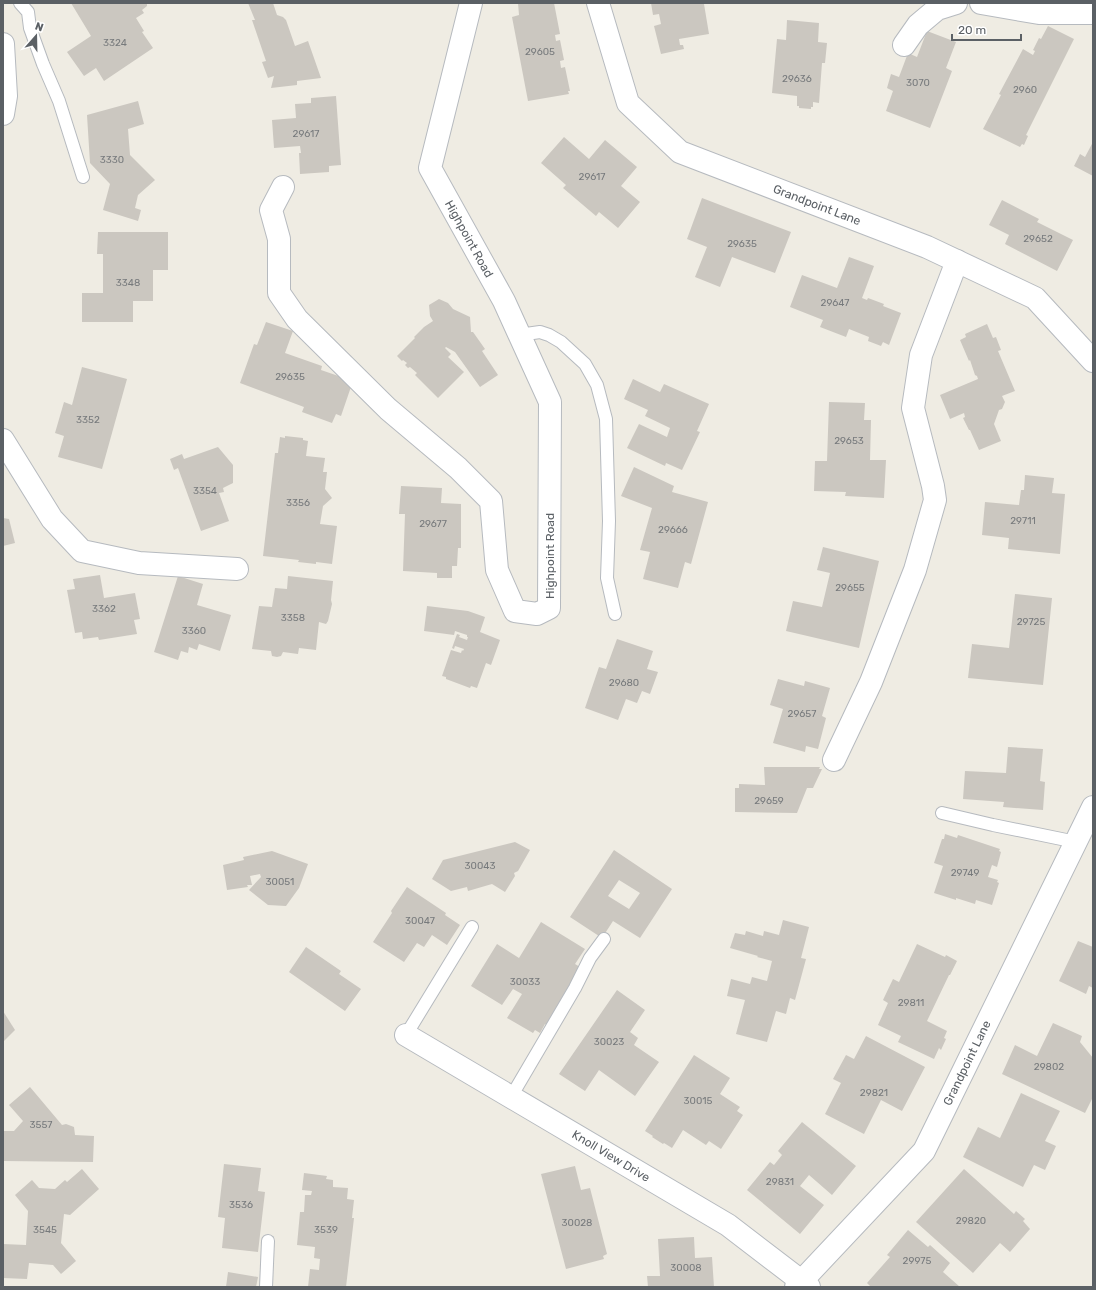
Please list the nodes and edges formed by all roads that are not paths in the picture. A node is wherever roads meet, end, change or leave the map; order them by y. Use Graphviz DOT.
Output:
graph roads {
  1 [pos="20,3"];
  2 [pos="470,3"];
  3 [pos="598,3"];
  4 [pos="956,3"];
  5 [pos="980,3"];
  6 [pos="1093,13"];
  7 [pos="3,44"];
  8 [pos="904,45"];
  9 [pos="3,114"];
  10 [pos="83,177"];
  11 [pos="283,186"];
  12 [pos="957,261"];
  13 [pos="519,335"];
  14 [pos="1093,361"];
  15 [pos="3,440"];
  16 [pos="238,569"];
  17 [pos="615,614"];
  18 [pos="834,760"];
  19 [pos="1093,807"];
  20 [pos="942,813"];
  21 [pos="1076,842"];
  22 [pos="472,928"];
  23 [pos="604,939"];
  24 [pos="406,1034"];
  25 [pos="511,1097"];
  26 [pos="268,1241"];
  27 [pos="803,1285"];
  28 [pos="266,1287"];
  1 -- 10 [label="lane"];
  2 -- 13 [label="street, Highpoint Road"];
  3 -- 12 [label="street, Grandpoint Lane"];
  4 -- 8 [label="street"];
  5 -- 6 [label="street"];
  7 -- 9 [label="street"];
  11 -- 13 [label="street, Highpoint Road"];
  12 -- 14 [label="street, Grandpoint Lane"];
  12 -- 18 [label="street"];
  13 -- 17 [label="lane"];
  15 -- 16 [label="street"];
  19 -- 21 [label="street, Grandpoint Lane"];
  20 -- 21 [label="lane"];
  21 -- 27 [label="street, Grandpoint Lane"];
  22 -- 24 [label="lane"];
  23 -- 25 [label="lane"];
  24 -- 25 [label="street, Knoll View Drive"];
  25 -- 27 [label="street, Knoll View Drive"];
  26 -- 28 [label="lane"];
}
